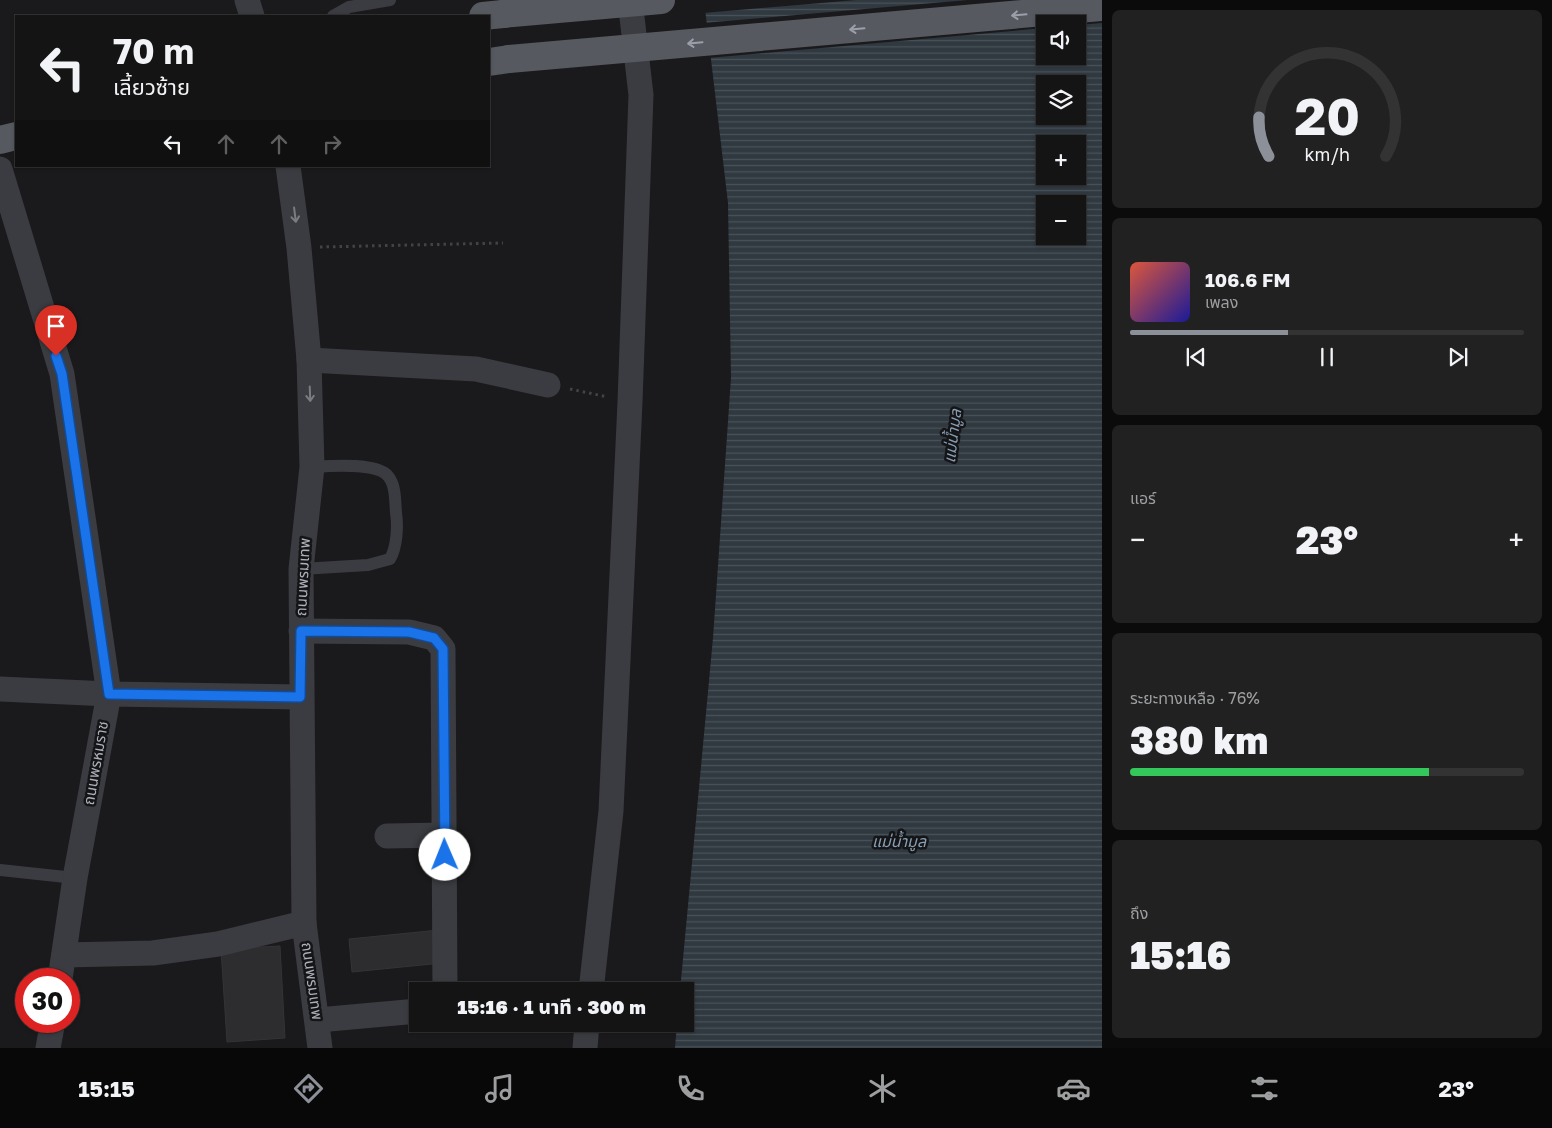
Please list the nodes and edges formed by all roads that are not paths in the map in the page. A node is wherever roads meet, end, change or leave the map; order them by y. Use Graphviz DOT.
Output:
graph roads {
  1 [pos="247,0"];
  2 [pos="390,0"];
  3 [pos="630,0"];
  4 [pos="661,0"];
  5 [pos="1102,7"];
  6 [pos="252,15"];
  7 [pos="335,15"];
  8 [pos="493,15"];
  9 [pos="499,60"];
  10 [pos="15,136"];
  11 [pos="0,140"];
  12 [pos="288,167"];
  13 [pos="0,169"];
  14 [pos="309,360"];
  15 [pos="548,385"];
  16 [pos="312,467"];
  17 [pos="301,570"];
  18 [pos="301,631"];
  19 [pos="0,689"];
  20 [pos="109,694"];
  21 [pos="300,697"];
  22 [pos="445,835"];
  23 [pos="387,836"];
  24 [pos="0,870"];
  25 [pos="75,878"];
  26 [pos="304,923"];
  27 [pos="64,955"];
  28 [pos="62,968"];
  29 [pos="445,982"];
  30 [pos="592,982"];
  31 [pos="409,1011"];
  32 [pos="318,1020"];
  33 [pos="587,1032"];
  34 [pos="50,1033"];
  35 [pos="48,1048"];
  36 [pos="320,1048"];
  37 [pos="585,1048"];
  1 -- 6 [label="street"];
  2 -- 7 [label="lane"];
  3 -- 30 [label="street"];
  4 -- 8 [label="main road, bridge"];
  5 -- 9 [label="main road, one-way, bridge"];
  10 -- 11 [label="main road"];
  12 -- 14 [label="street, ถนนพรมเทพ, one-way"];
  13 -- 20 [label="street, ถนนพรหมราช"];
  14 -- 15 [label="street"];
  14 -- 16 [label="street, ถนนพรมเทพ, one-way"];
  16 -- 17 [label="street, ถนนพรมเทพ"];
  16 -- 17 [label="lane"];
  17 -- 18 [label="street, ถนนพรมเทพ"];
  18 -- 21 [label="street, ถนนพรมเทพ"];
  18 -- 22 [label="street"];
  19 -- 20 [label="street"];
  20 -- 21 [label="street"];
  20 -- 25 [label="street, ถนนพรหมราช"];
  21 -- 26 [label="street, ถนนพรมเทพ"];
  22 -- 23 [label="street"];
  22 -- 29 [label="street"];
  24 -- 25 [label="lane"];
  25 -- 27 [label="street, ถนนพรหมราช"];
  26 -- 27 [label="street"];
  26 -- 32 [label="street, ถนนพรมเทพ"];
  27 -- 28 [label="street, ถนนพรหมราช"];
  31 -- 32 [label="street"];
  32 -- 36 [label="street, ถนนพรมเทพ"];
  33 -- 37 [label="street"];
  34 -- 35 [label="street"];
}
